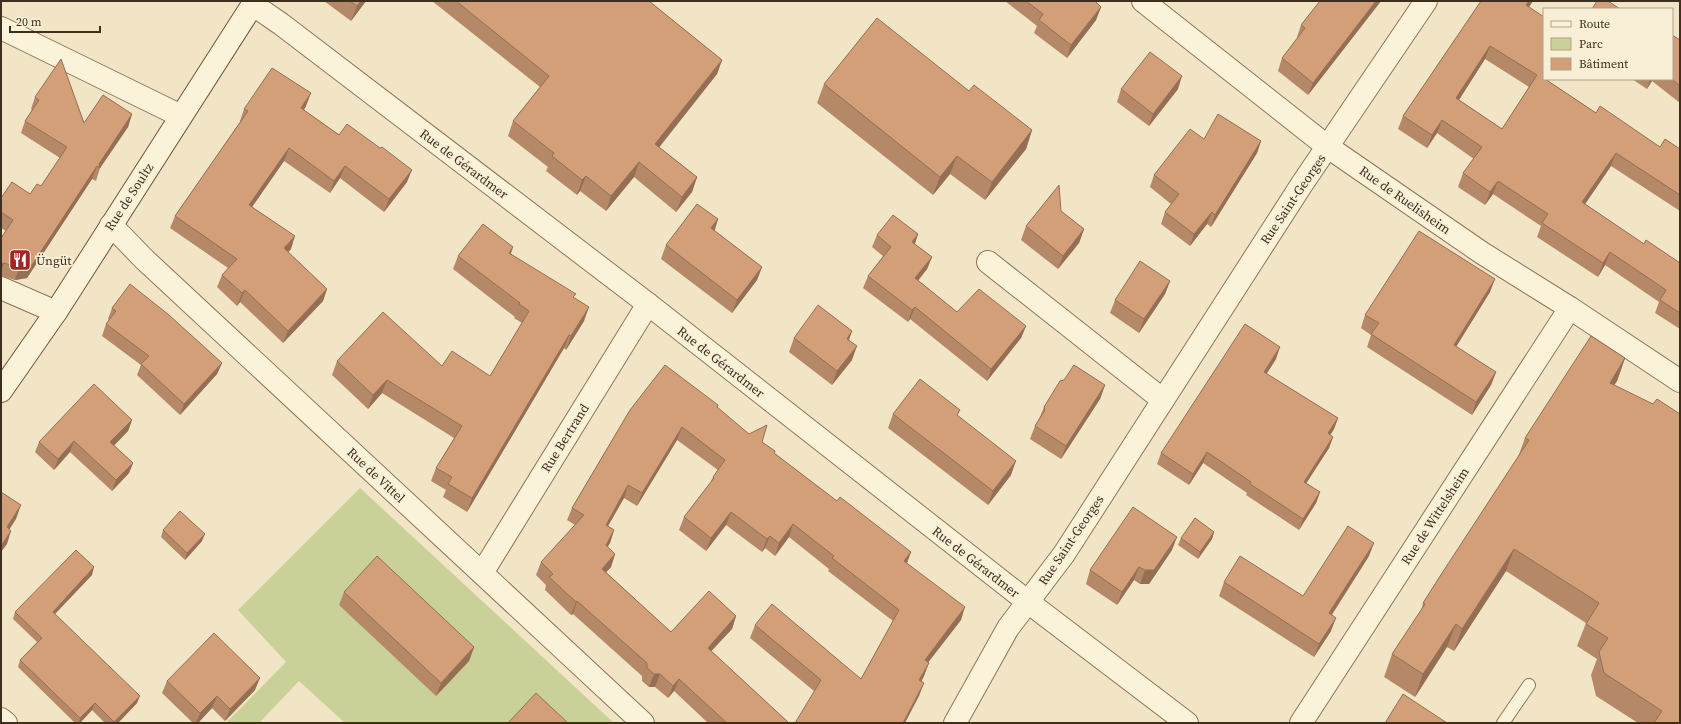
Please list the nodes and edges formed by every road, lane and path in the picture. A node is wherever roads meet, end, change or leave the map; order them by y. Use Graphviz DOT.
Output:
graph roads {
  1 [pos="1143,1"];
  2 [pos="1426,1"];
  3 [pos="254,3"];
  4 [pos="1,28"];
  5 [pos="181,116"];
  6 [pos="1328,147"];
  7 [pos="111,225"];
  8 [pos="988,262"];
  9 [pos="1,288"];
  10 [pos="648,304"];
  11 [pos="1570,308"];
  12 [pos="56,312"];
  13 [pos="1680,381"];
  14 [pos="1,391"];
  15 [pos="1163,400"];
  16 [pos="482,573"];
  17 [pos="1028,602"];
  18 [pos="1529,685"];
  19 [pos="1,718"];
  20 [pos="6,723"];
  21 [pos="643,723"];
  22 [pos="955,723"];
  23 [pos="1187,723"];
  24 [pos="1301,723"];
  25 [pos="1503,723"];
  1 -- 6 [label="street, Rue de Ruelisheim"];
  2 -- 6 [label="street, Rue Saint-Georges"];
  3 -- 5 [label="street, Rue de Soultz"];
  3 -- 10 [label="street, Rue de Gérardmer"];
  4 -- 5 [label="street"];
  5 -- 7 [label="street, Rue de Soultz"];
  6 -- 11 [label="street, Rue de Ruelisheim"];
  6 -- 15 [label="street, Rue Saint-Georges"];
  7 -- 12 [label="street, Rue de Soultz"];
  7 -- 16 [label="street, Rue de Vittel"];
  8 -- 15 [label="street"];
  9 -- 12 [label="street"];
  10 -- 16 [label="street, Rue Bertrand"];
  10 -- 17 [label="street, Rue de Gérardmer"];
  11 -- 13 [label="street, Rue de Ruelisheim"];
  11 -- 24 [label="street, Rue de Wittelsheim"];
  12 -- 14 [label="street, Rue de Soultz"];
  15 -- 17 [label="street, Rue Saint-Georges"];
  16 -- 21 [label="street, Rue de Vittel"];
  17 -- 22 [label="street, Rue Saint-Georges"];
  17 -- 23 [label="street, Rue de Gérardmer"];
  18 -- 25 [label="lane"];
  19 -- 20 [label="street"];
}
